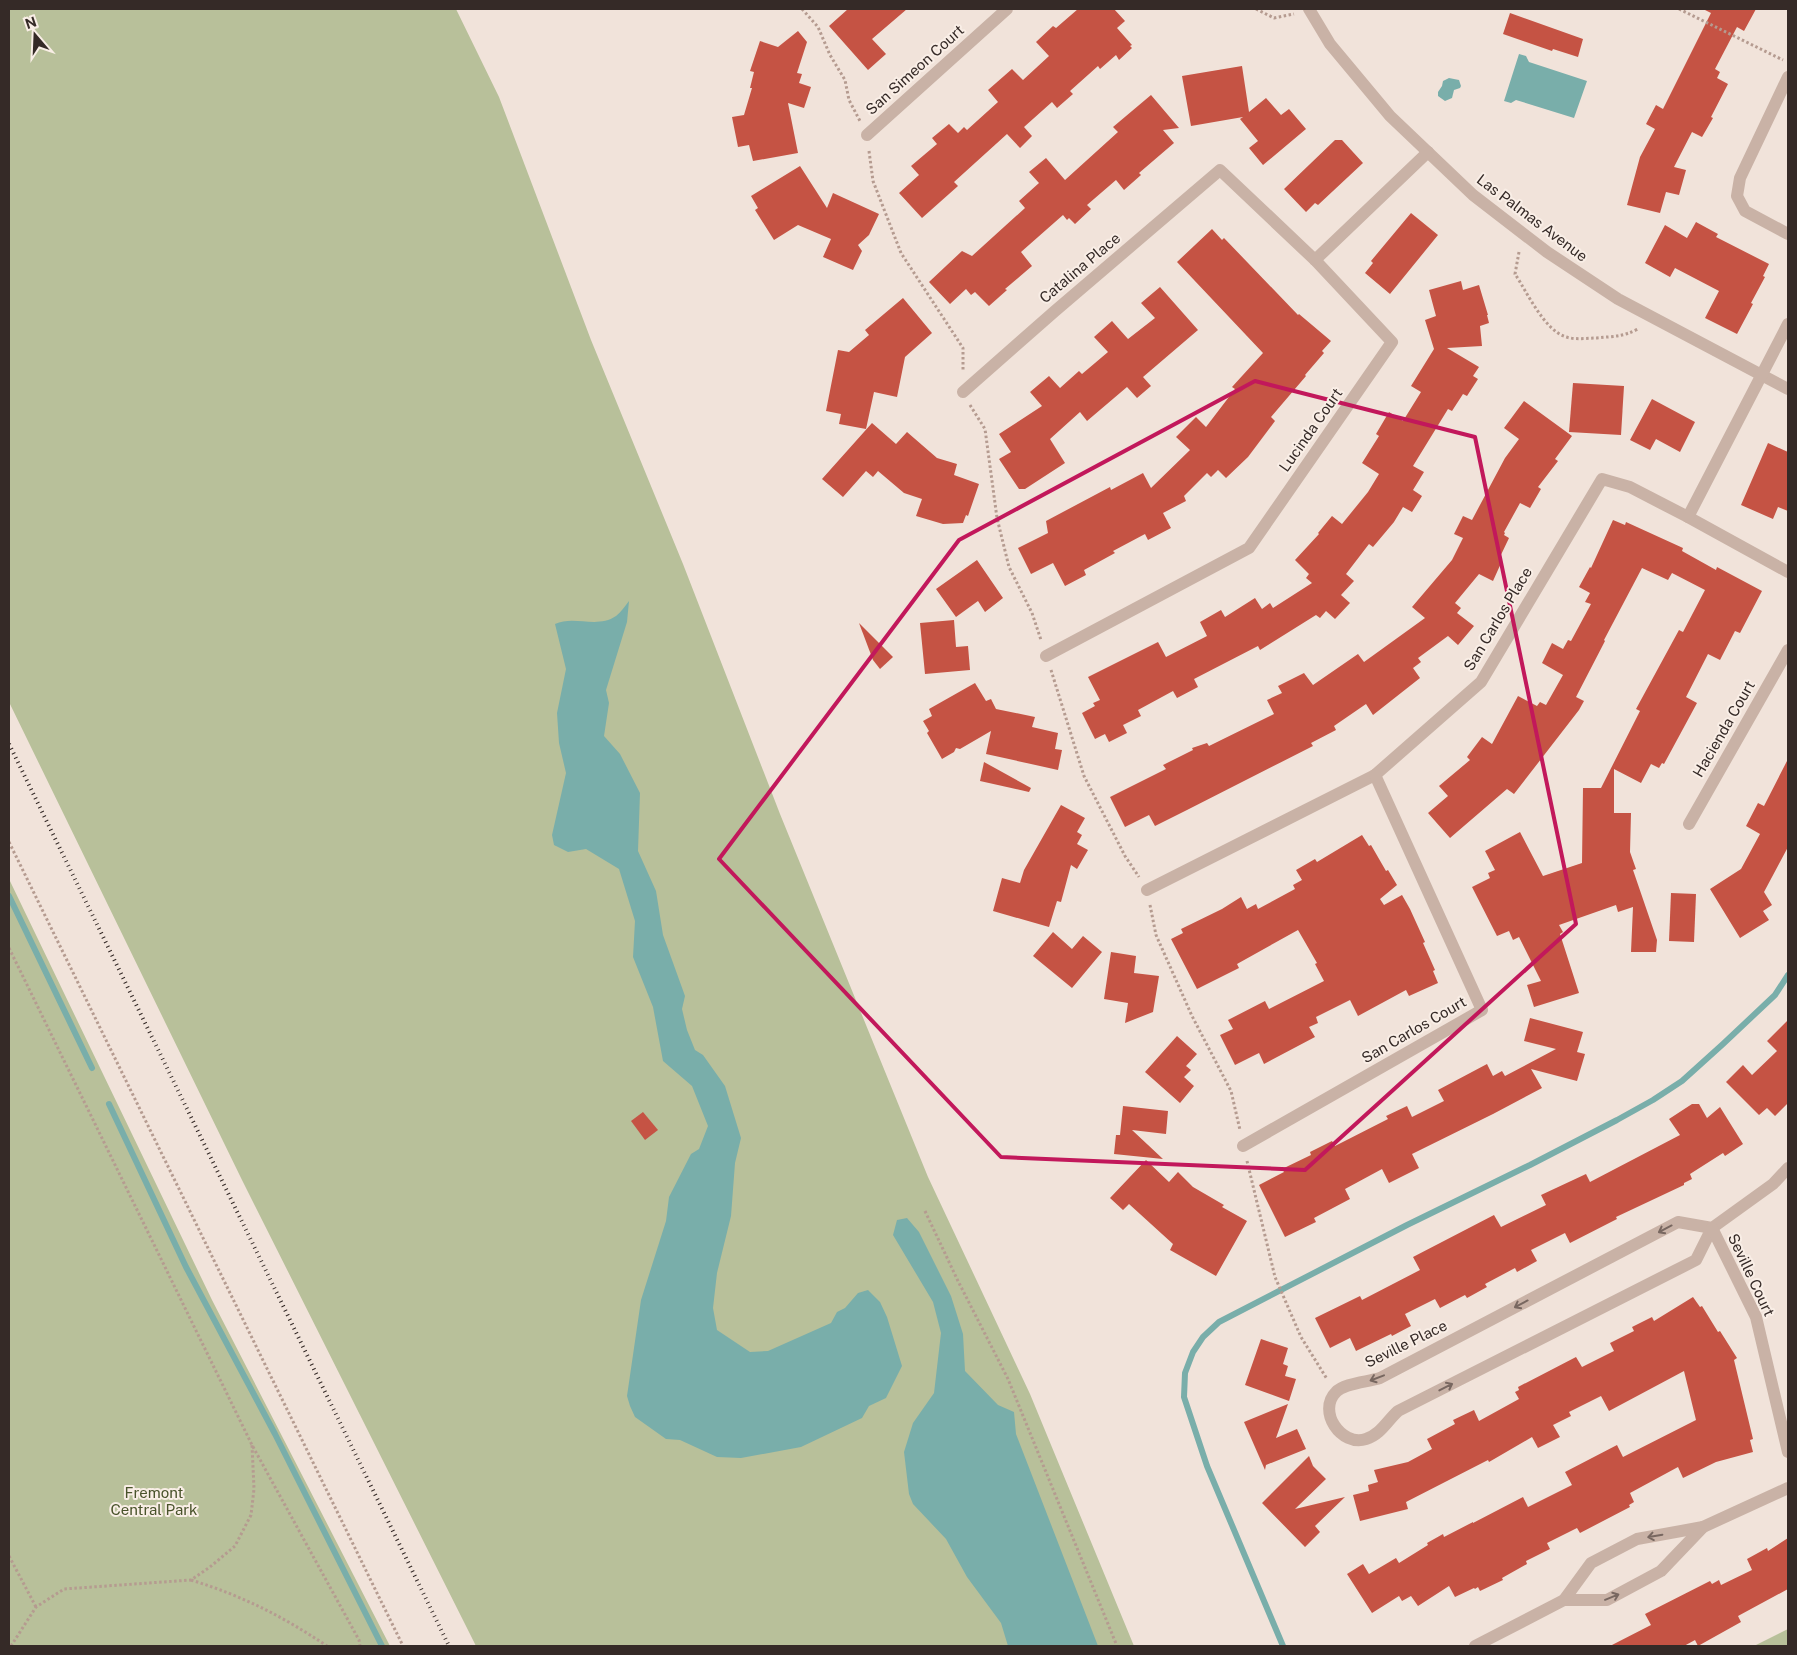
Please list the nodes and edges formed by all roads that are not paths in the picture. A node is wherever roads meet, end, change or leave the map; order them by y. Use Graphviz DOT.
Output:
graph roads {
  1 [pos="1007,9"];
  2 [pos="1309,9"];
  3 [pos="1788,77"];
  4 [pos="867,135"];
  5 [pos="1428,152"];
  6 [pos="1220,170"];
  7 [pos="1788,234"];
  8 [pos="1315,260"];
  9 [pos="1788,324"];
  10 [pos="1762,375"];
  11 [pos="1788,389"];
  12 [pos="963,392"];
  13 [pos="1688,517"];
  14 [pos="1788,572"];
  15 [pos="1788,650"];
  16 [pos="1046,656"];
  17 [pos="1375,776"];
  18 [pos="1689,824"];
  19 [pos="1148,890"];
  20 [pos="1243,1146"];
  21 [pos="1788,1168"];
  22 [pos="1712,1228"];
  23 [pos="1788,1452"];
  24 [pos="1788,1488"];
  25 [pos="1703,1528"];
  26 [pos="1564,1600"];
  27 [pos="1474,1646"];
  1 -- 4 [label="street, San Simeon Court"];
  2 -- 5 [label="street, Las Palmas Avenue"];
  3 -- 7 [label="street"];
  5 -- 8 [label="street"];
  5 -- 10 [label="street, Las Palmas Avenue"];
  6 -- 8 [label="street, Lucinda Court"];
  6 -- 12 [label="street, Catalina Place"];
  8 -- 16 [label="street, Lucinda Court"];
  9 -- 10 [label="street"];
  10 -- 11 [label="street, Las Palmas Avenue"];
  10 -- 13 [label="street"];
  13 -- 14 [label="street"];
  13 -- 17 [label="street, San Carlos Place"];
  15 -- 18 [label="street, Hacienda Court"];
  17 -- 19 [label="street, San Carlos Place"];
  17 -- 20 [label="street, San Carlos Court"];
  21 -- 22 [label="street"];
  22 -- 22 [label="street, Seville Place, one-way"];
  22 -- 23 [label="street, Seville Court"];
  24 -- 25 [label="street"];
  26 -- 25 [label="street, one-way"];
  25 -- 26 [label="street, one-way"];
  26 -- 27 [label="street"];
}
